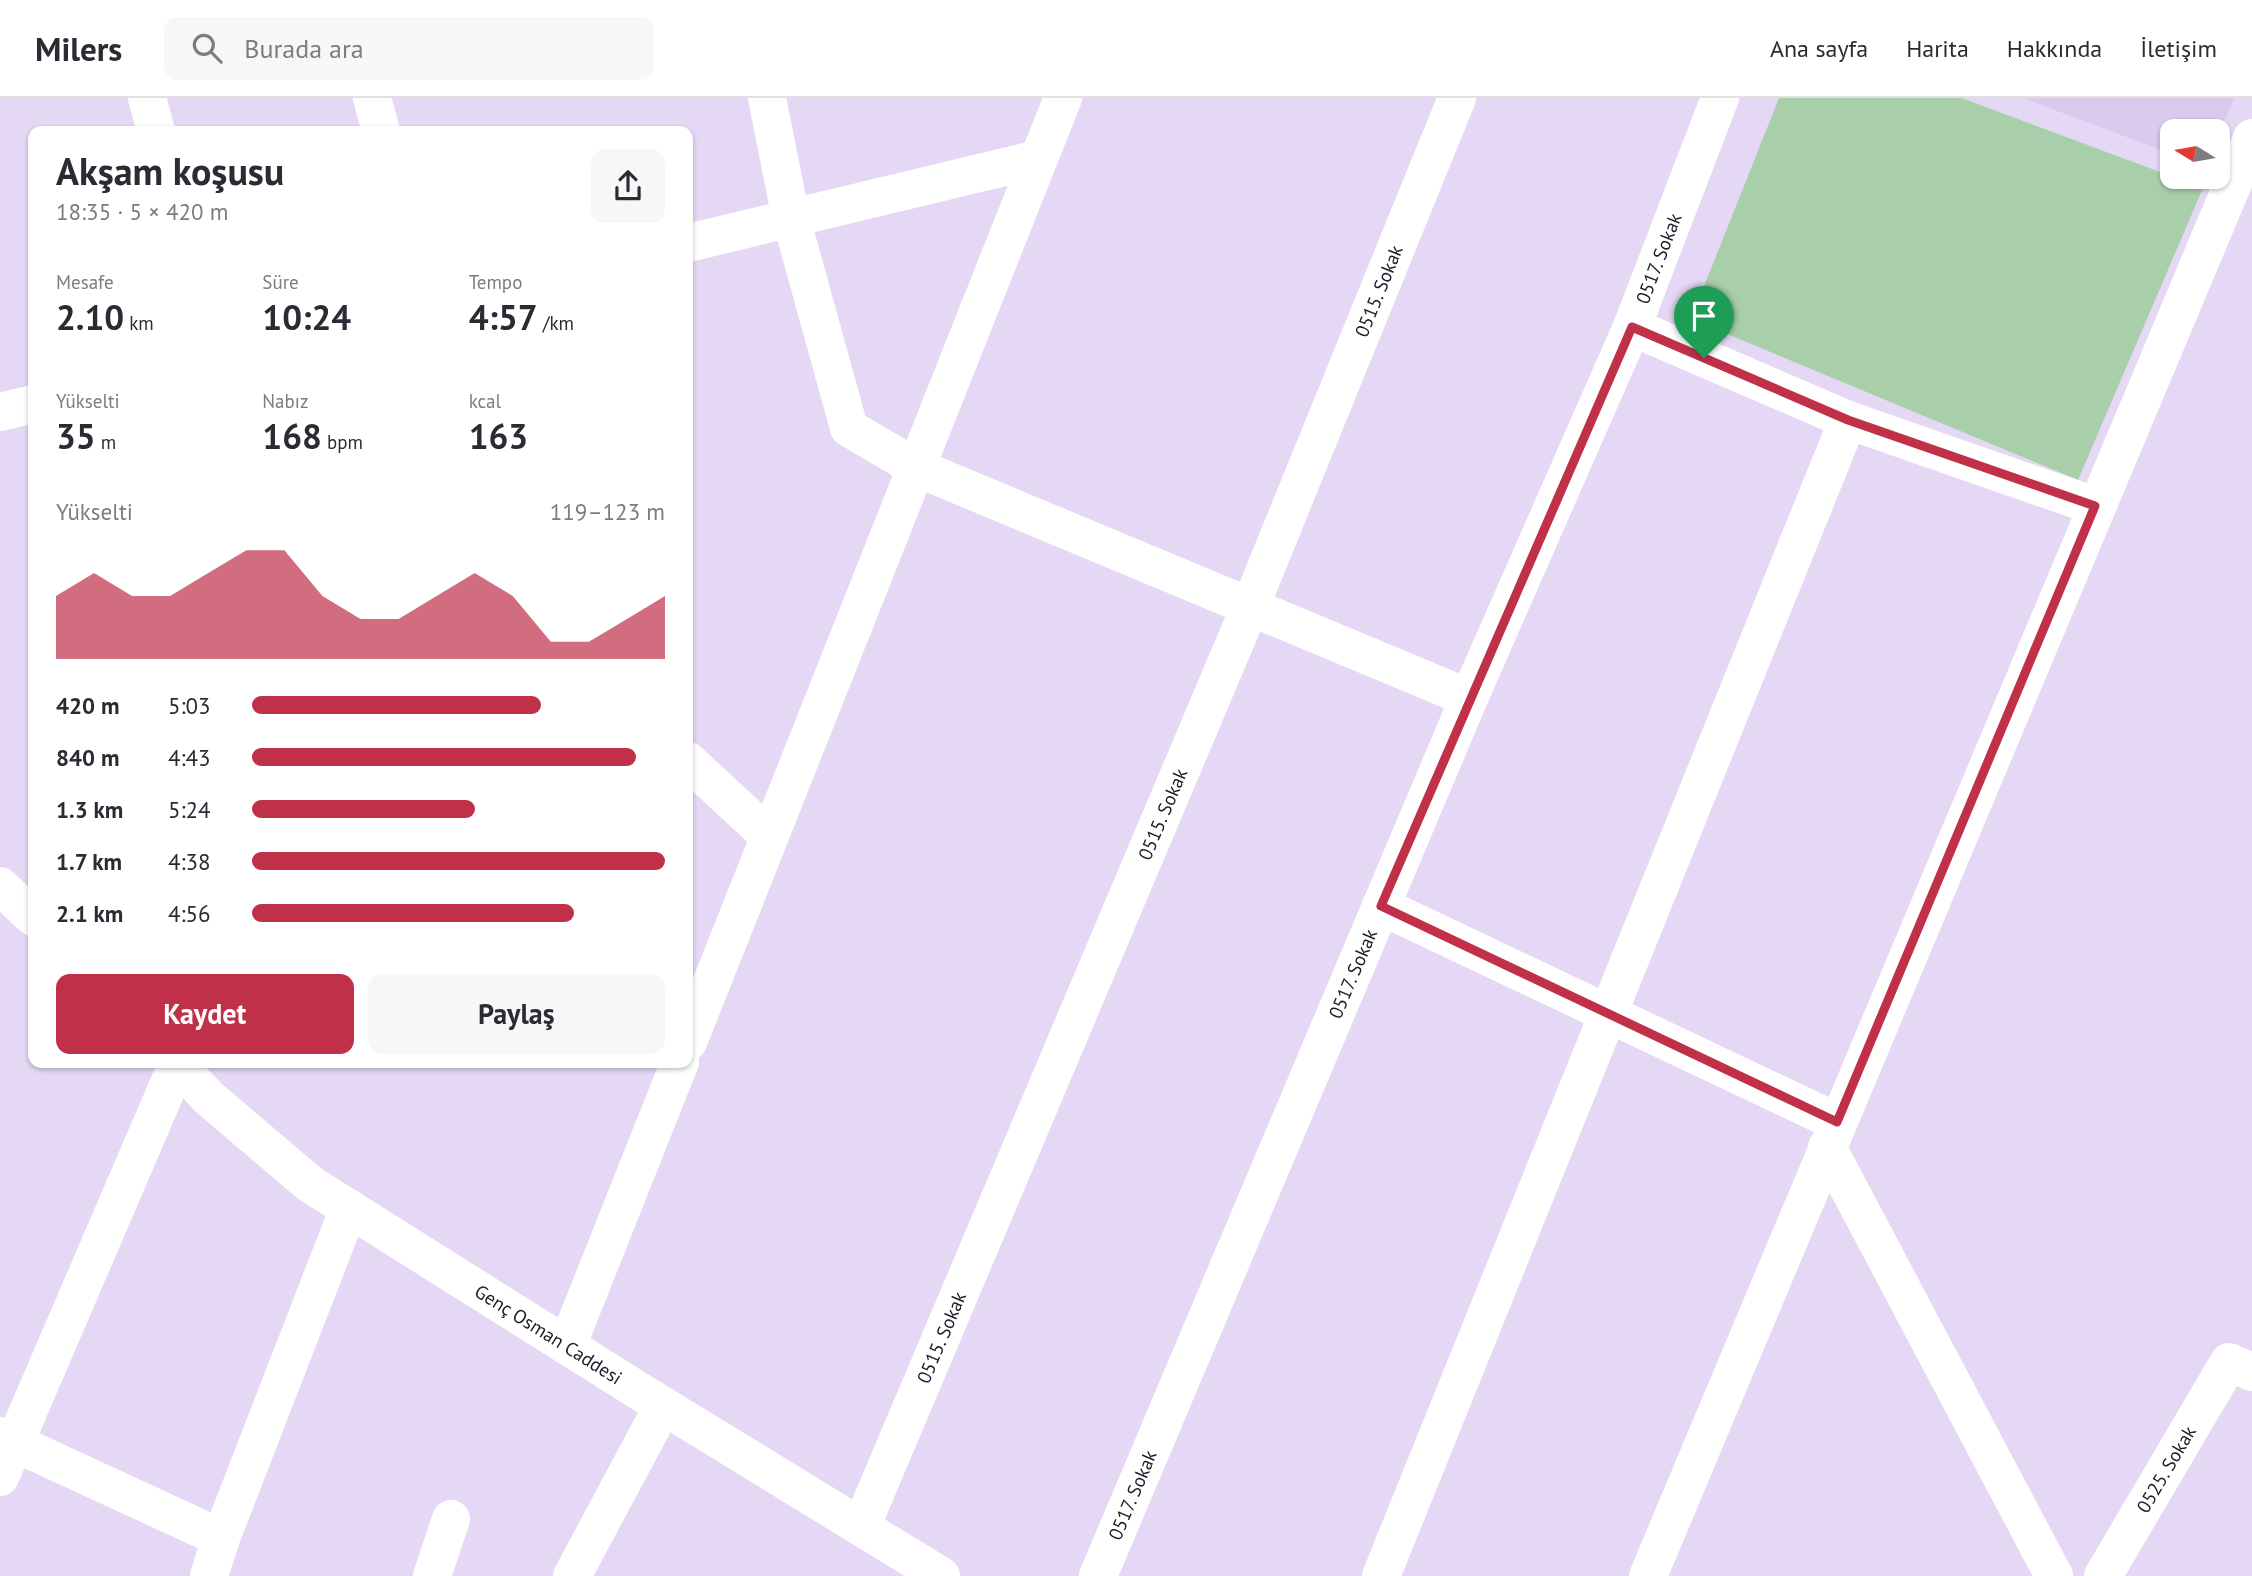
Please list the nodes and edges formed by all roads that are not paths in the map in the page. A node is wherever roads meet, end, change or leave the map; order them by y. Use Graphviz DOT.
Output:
graph roads {
  1 [pos="148,98"];
  2 [pos="372,98"];
  3 [pos="767,98"];
  4 [pos="1063,98"];
  5 [pos="1457,98"];
  6 [pos="1720,98"];
  7 [pos="155,126"];
  8 [pos="379,126"];
  9 [pos="2252,138"];
  10 [pos="1038,159"];
  11 [pos="791,218"];
  12 [pos="693,242"];
  13 [pos="1632,327"];
  14 [pos="28,405"];
  15 [pos="0,412"];
  16 [pos="1848,420"];
  17 [pos="915,467"];
  18 [pos="2095,506"];
  19 [pos="1250,607"];
  20 [pos="1469,698"];
  21 [pos="693,766"];
  22 [pos="769,836"];
  23 [pos="0,886"];
  24 [pos="1381,906"];
  25 [pos="28,912"];
  26 [pos="1609,1014"];
  27 [pos="693,1026"];
  28 [pos="174,1068"];
  29 [pos="181,1068"];
  30 [pos="676,1068"];
  31 [pos="1832,1135"];
  32 [pos="349,1208"];
  33 [pos="567,1346"];
  34 [pos="2241,1367"];
  35 [pos="663,1406"];
  36 [pos="5,1452"];
  37 [pos="451,1519"];
  38 [pos="861,1527"];
  39 [pos="221,1538"];
  40 [pos="209,1576"];
  41 [pos="432,1576"];
  42 [pos="572,1576"];
  43 [pos="941,1576"];
  44 [pos="1098,1576"];
  45 [pos="1381,1576"];
  46 [pos="1648,1576"];
  47 [pos="2054,1576"];
  48 [pos="2103,1576"];
  1 -- 7 [label="street"];
  2 -- 8 [label="street"];
  3 -- 11 [label="street"];
  4 -- 10 [label="street"];
  5 -- 19 [label="street, 0515. Sokak"];
  6 -- 13 [label="street, 0517. Sokak"];
  9 -- 18 [label="street"];
  10 -- 11 [label="street"];
  10 -- 17 [label="street"];
  11 -- 12 [label="street"];
  11 -- 17 [label="street"];
  13 -- 16 [label="street"];
  13 -- 20 [label="street, 0517. Sokak"];
  14 -- 15 [label="street"];
  16 -- 18 [label="street"];
  16 -- 26 [label="street"];
  17 -- 19 [label="street"];
  17 -- 22 [label="street"];
  18 -- 31 [label="street"];
  19 -- 20 [label="street"];
  19 -- 38 [label="street, 0515. Sokak"];
  20 -- 24 [label="street, 0517. Sokak"];
  21 -- 22 [label="street"];
  22 -- 27 [label="street"];
  23 -- 25 [label="street"];
  24 -- 26 [label="street"];
  24 -- 44 [label="street, 0517. Sokak"];
  26 -- 31 [label="street"];
  26 -- 45 [label="street"];
  28 -- 36 [label="street"];
  29 -- 32 [label="street, Genç Osman Caddesi"];
  30 -- 33 [label="street"];
  31 -- 46 [label="street"];
  31 -- 47 [label="street"];
  32 -- 33 [label="street, Genç Osman Caddesi"];
  32 -- 39 [label="street"];
  33 -- 35 [label="street, Genç Osman Caddesi"];
  34 -- 48 [label="street, 0525. Sokak"];
  35 -- 38 [label="street, Genç Osman Caddesi"];
  35 -- 42 [label="street"];
  36 -- 39 [label="street"];
  37 -- 41 [label="street"];
  38 -- 43 [label="street, Genç Osman Caddesi"];
  39 -- 40 [label="street"];
}
